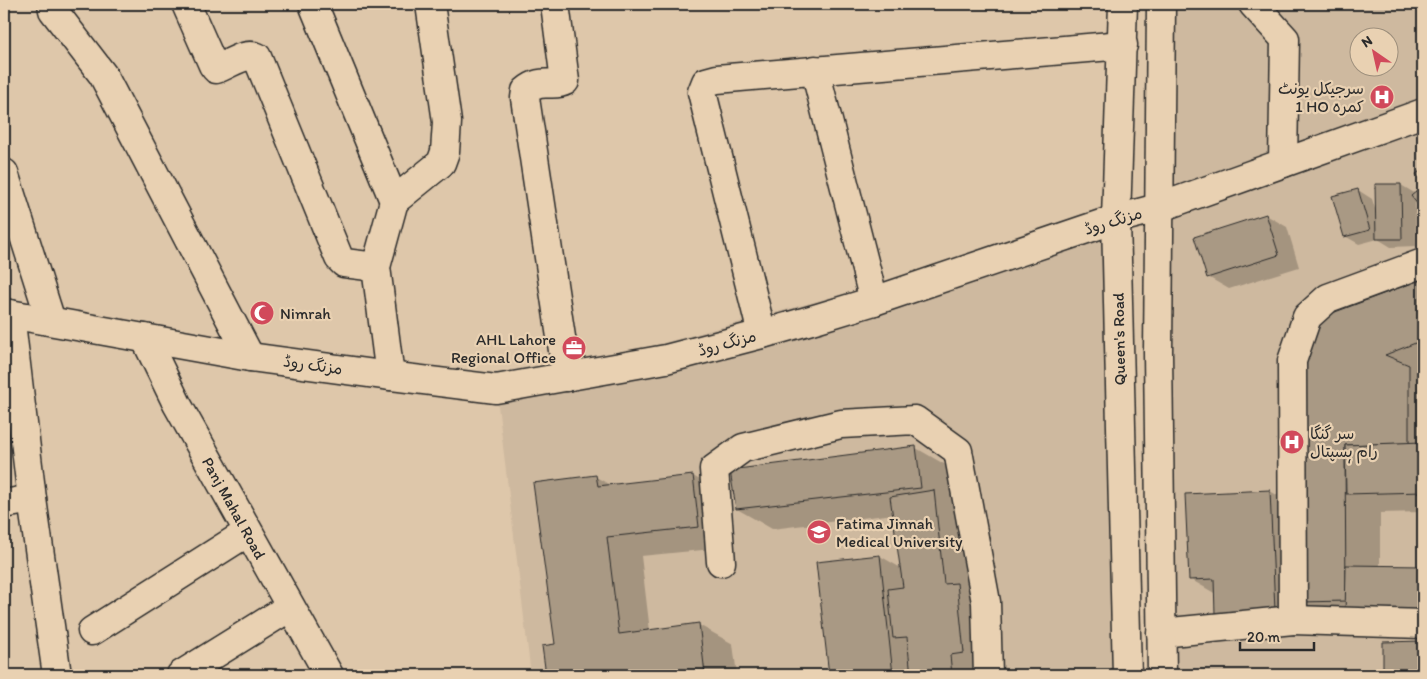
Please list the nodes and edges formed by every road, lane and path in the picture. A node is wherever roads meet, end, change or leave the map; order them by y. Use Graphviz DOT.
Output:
graph roads {
  1 [pos="52,4"];
  2 [pos="186,4"];
  3 [pos="313,4"];
  4 [pos="430,4"];
  5 [pos="555,4"];
  6 [pos="1123,4"];
  7 [pos="1161,4"];
  8 [pos="1252,4"];
  9 [pos="1123,45"];
  10 [pos="816,70"];
  11 [pos="1423,113"];
  12 [pos="1284,163"];
  13 [pos="4,173"];
  14 [pos="394,201"];
  15 [pos="1158,208"];
  16 [pos="1116,219"];
  17 [pos="1423,263"];
  18 [pos="376,266"];
  19 [pos="874,301"];
  20 [pos="7,313"];
  21 [pos="51,321"];
  22 [pos="762,334"];
  23 [pos="145,338"];
  24 [pos="250,357"];
  25 [pos="390,376"];
  26 [pos="568,378"];
  27 [pos="32,499"];
  28 [pos="4,504"];
  29 [pos="248,532"];
  30 [pos="721,562"];
  31 [pos="290,607"];
  32 [pos="1293,620"];
  33 [pos="1423,624"];
  34 [pos="92,631"];
  35 [pos="1161,633"];
  36 [pos="56,675"];
  37 [pos="181,675"];
  38 [pos="329,675"];
  39 [pos="988,675"];
  40 [pos="1128,675"];
  41 [pos="1162,675"];
  1 -- 24 [label="street"];
  2 -- 18 [label="street"];
  3 -- 14 [label="street"];
  4 -- 14 [label="street"];
  5 -- 26 [label="street"];
  6 -- 9 [label="street, Queen's Road"];
  7 -- 15 [label="street"];
  8 -- 12 [label="street"];
  9 -- 10 [label="street"];
  9 -- 16 [label="street, Queen's Road"];
  10 -- 19 [label="street"];
  10 -- 22 [label="street"];
  11 -- 12 [label="street, مزنگ روڈ"];
  12 -- 15 [label="street, مزنگ روڈ"];
  13 -- 21 [label="street"];
  14 -- 18 [label="street"];
  15 -- 16 [label="street, مزنگ روڈ"];
  15 -- 35 [label="street"];
  16 -- 19 [label="street, مزنگ روڈ"];
  16 -- 40 [label="street, Queen's Road"];
  17 -- 32 [label="street"];
  18 -- 25 [label="street"];
  19 -- 22 [label="street, مزنگ روڈ"];
  20 -- 21 [label="street, مزنگ روڈ"];
  20 -- 27 [label="street"];
  21 -- 23 [label="street, مزنگ روڈ"];
  22 -- 26 [label="street, مزنگ روڈ"];
  23 -- 24 [label="street, مزنگ روڈ"];
  23 -- 29 [label="street, Panj Mahal Road"];
  24 -- 25 [label="street, مزنگ روڈ"];
  25 -- 26 [label="street, مزنگ روڈ"];
  27 -- 28 [label="street"];
  27 -- 36 [label="street"];
  29 -- 31 [label="street, Panj Mahal Road"];
  29 -- 34 [label="street"];
  30 -- 39 [label="street"];
  31 -- 37 [label="street"];
  31 -- 38 [label="street, Panj Mahal Road"];
  32 -- 33 [label="street"];
  32 -- 35 [label="street"];
  35 -- 41 [label="street"];
}
